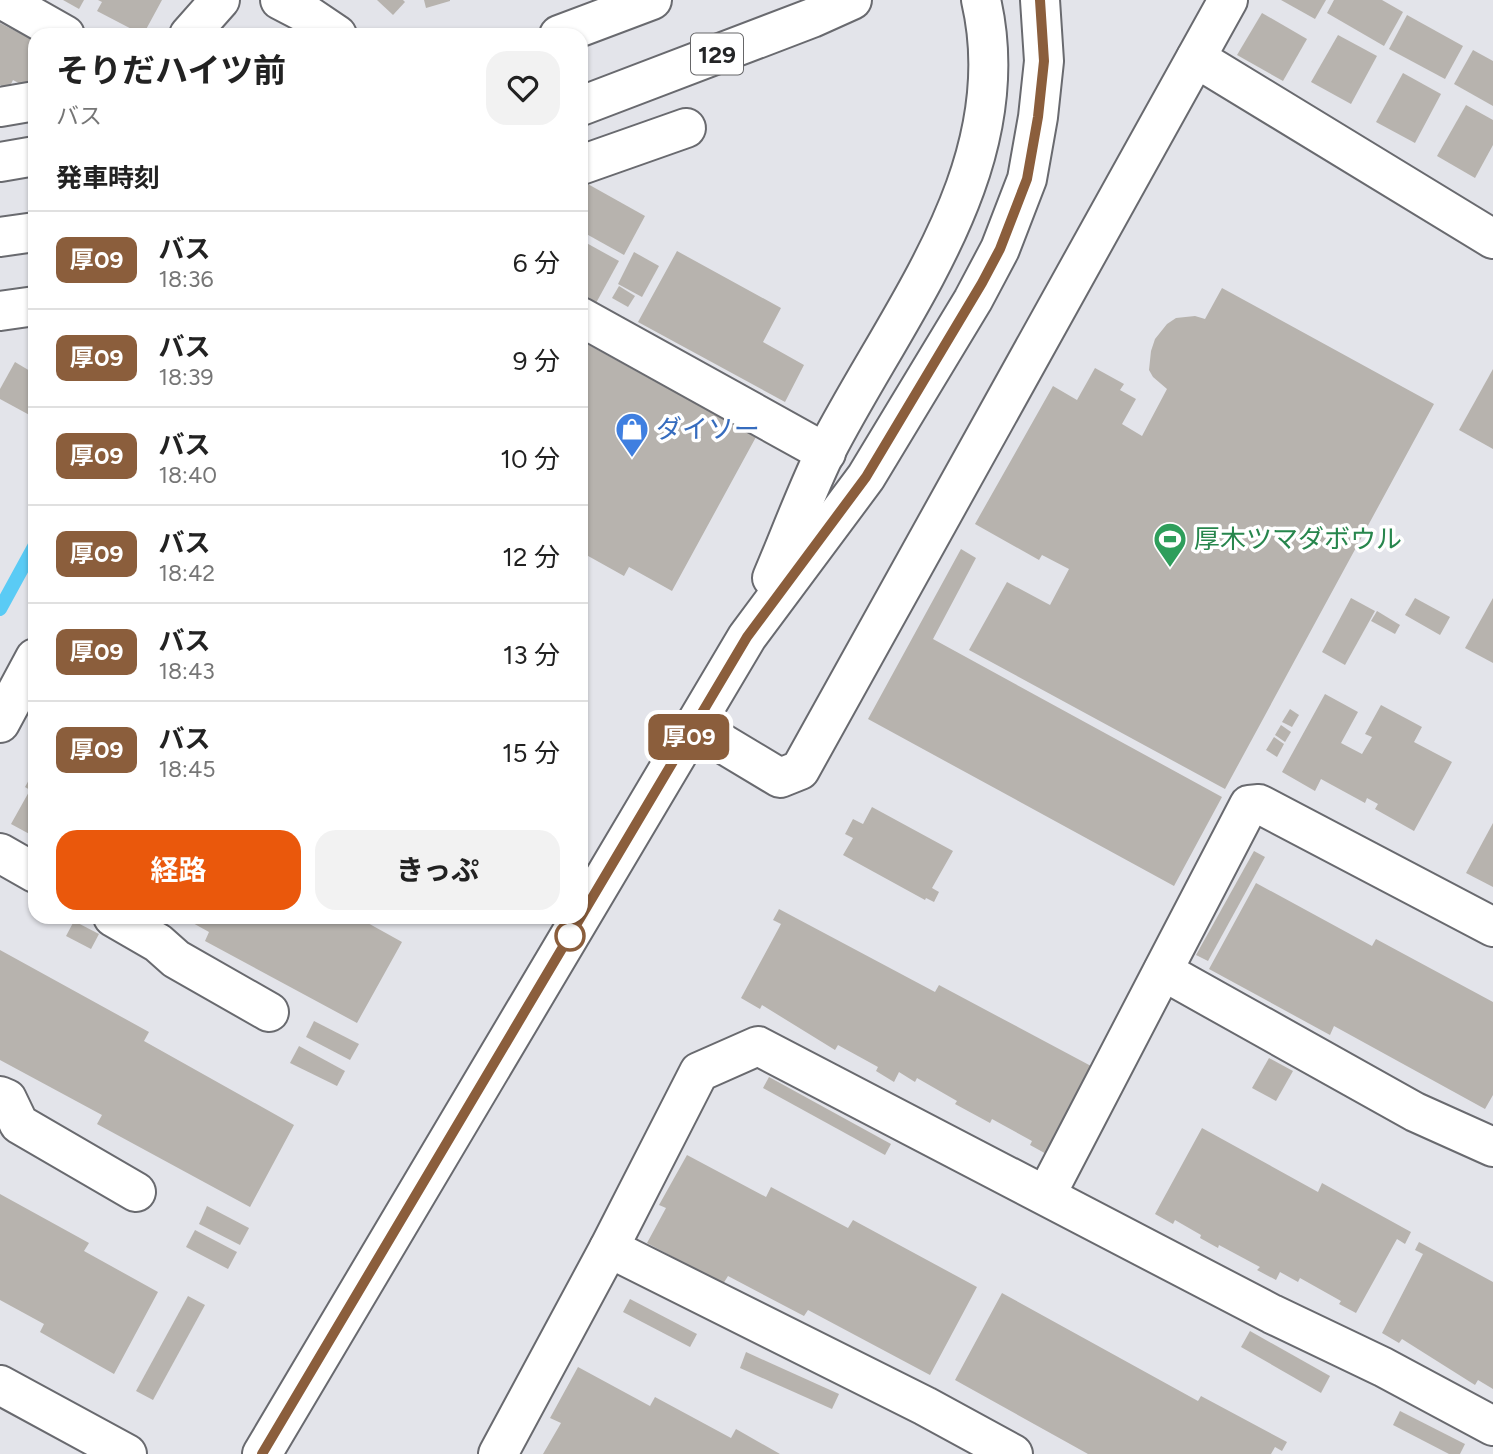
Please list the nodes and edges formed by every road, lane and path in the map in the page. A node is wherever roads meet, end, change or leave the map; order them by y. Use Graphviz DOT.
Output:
graph roads {
  1 [pos="3,0"];
  2 [pos="220,0"];
  3 [pos="257,0"];
  4 [pos="280,0"];
  5 [pos="652,0"];
  6 [pos="852,0"];
  7 [pos="981,0"];
  8 [pos="1040,0"];
  9 [pos="1228,0"];
  10 [pos="332,20"];
  11 [pos="53,28"];
  12 [pos="194,28"];
  13 [pos="284,28"];
  14 [pos="578,28"];
  15 [pos="1196,58"];
  16 [pos="28,103"];
  17 [pos="588,103"];
  18 [pos="0,107"];
  19 [pos="686,128"];
  20 [pos="28,157"];
  21 [pos="0,162"];
  22 [pos="588,163"];
  23 [pos="28,233"];
  24 [pos="0,237"];
  25 [pos="1493,239"];
  26 [pos="28,307"];
  27 [pos="0,311"];
  28 [pos="588,321"];
  29 [pos="825,453"];
  30 [pos="747,637"];
  31 [pos="28,672"];
  32 [pos="0,723"];
  33 [pos="695,727"];
  34 [pos="0,853"];
  35 [pos="28,869"];
  36 [pos="588,907"];
  37 [pos="125,924"];
  38 [pos="578,924"];
  39 [pos="1493,928"];
  40 [pos="1163,971"];
  41 [pos="269,1012"];
  42 [pos="0,1096"];
  43 [pos="1493,1147"];
  44 [pos="136,1192"];
  45 [pos="1046,1195"];
  46 [pos="608,1248"];
  47 [pos="0,1385"];
  48 [pos="1493,1426"];
  49 [pos="127,1454"];
  50 [pos="262,1454"];
  51 [pos="498,1454"];
  52 [pos="1013,1454"];
  1 -- 11 [label="main road"];
  2 -- 12 [label="main road"];
  3 -- 13 [label="main road"];
  4 -- 10 [label="main road"];
  5 -- 14 [label="main road"];
  6 -- 17 [label="main road, 129"];
  7 -- 29 [label="main road"];
  8 -- 30 [label="main road"];
  9 -- 15 [label="main road"];
  15 -- 25 [label="main road"];
  15 -- 33 [label="main road"];
  16 -- 18 [label="main road"];
  19 -- 22 [label="main road"];
  20 -- 21 [label="main road"];
  23 -- 24 [label="main road"];
  26 -- 27 [label="main road"];
  28 -- 29 [label="main road"];
  29 -- 30 [label="main road"];
  30 -- 33 [label="main road"];
  31 -- 32 [label="main road"];
  33 -- 36 [label="main road"];
  34 -- 35 [label="main road"];
  37 -- 41 [label="main road"];
  38 -- 50 [label="main road"];
  39 -- 40 [label="main road"];
  40 -- 43 [label="main road"];
  40 -- 45 [label="main road"];
  42 -- 44 [label="main road"];
  45 -- 46 [label="main road"];
  45 -- 48 [label="main road"];
  46 -- 51 [label="main road"];
  46 -- 52 [label="main road"];
  47 -- 49 [label="main road"];
}
